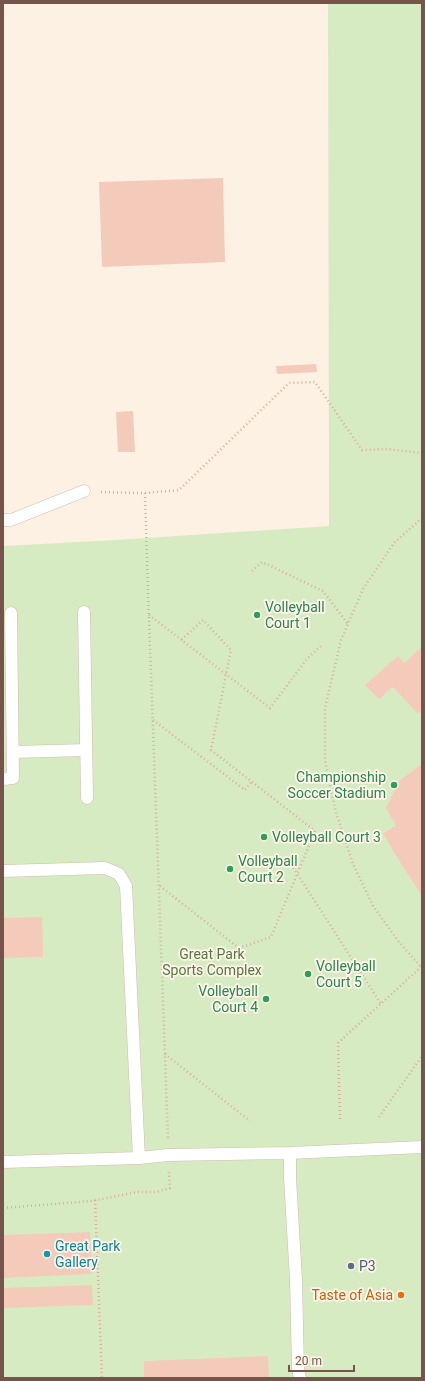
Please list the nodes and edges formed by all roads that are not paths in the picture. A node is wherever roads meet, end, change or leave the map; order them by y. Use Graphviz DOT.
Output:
graph roads {
  1 [pos="84,491"];
  2 [pos="3,520"];
  3 [pos="84,612"];
  4 [pos="11,613"];
  5 [pos="86,750"];
  6 [pos="13,752"];
  7 [pos="3,779"];
  8 [pos="87,798"];
  9 [pos="3,871"];
  10 [pos="422,1147"];
  11 [pos="290,1152"];
  12 [pos="139,1158"];
  13 [pos="3,1162"];
  14 [pos="300,1378"];
  1 -- 2 [label="lane"];
  3 -- 5 [label="lane"];
  4 -- 6 [label="lane"];
  5 -- 6 [label="lane"];
  5 -- 8 [label="lane"];
  6 -- 7 [label="lane"];
  9 -- 12 [label="lane"];
  10 -- 11 [label="lane"];
  11 -- 12 [label="lane"];
  11 -- 14 [label="lane"];
  12 -- 13 [label="lane"];
}
